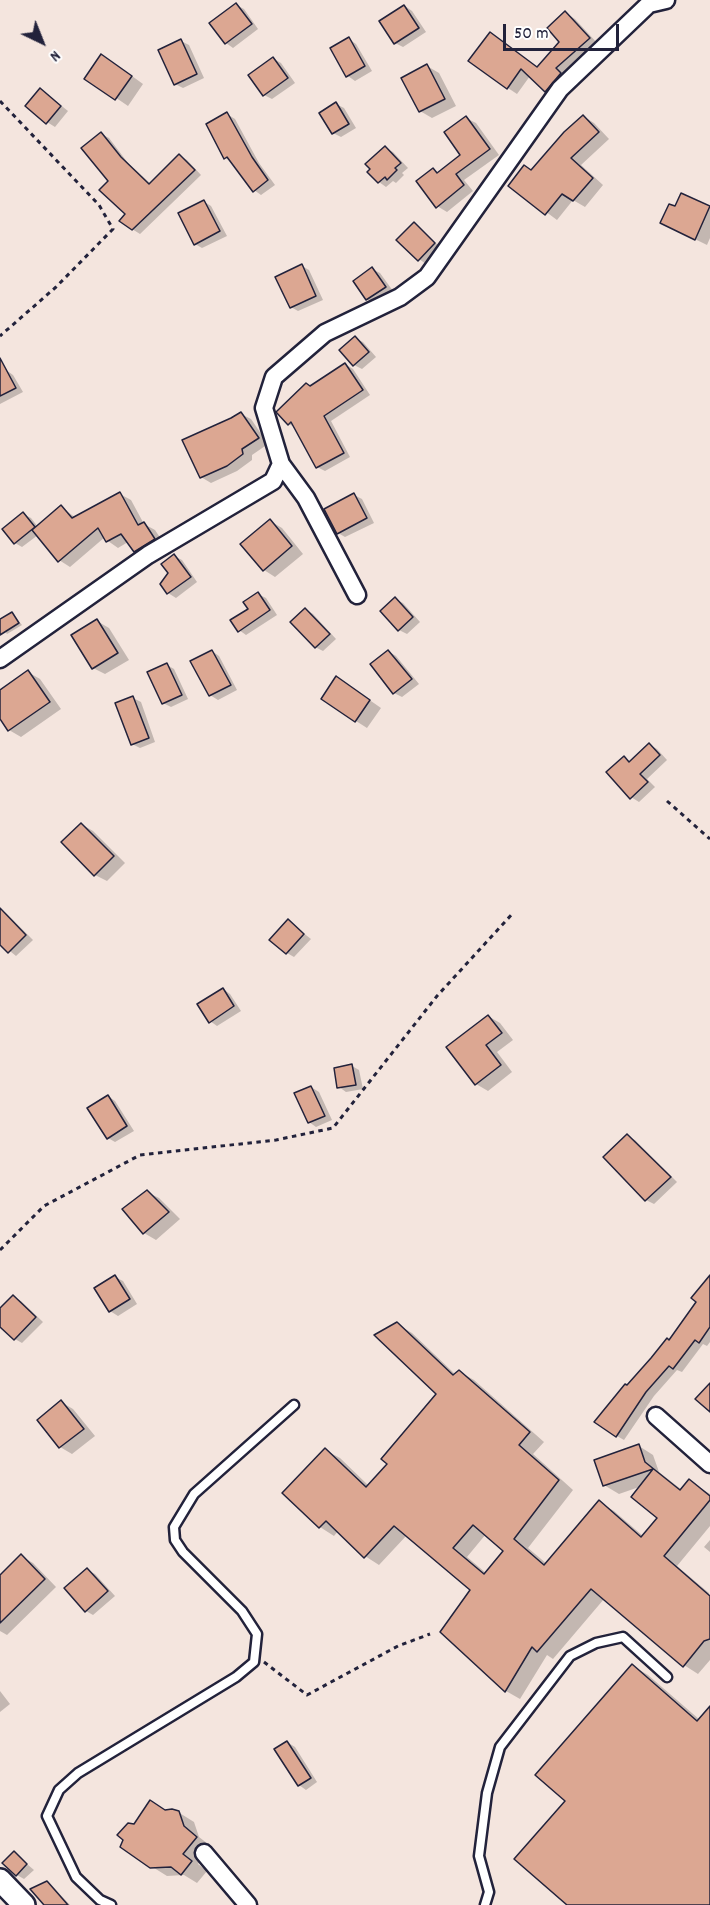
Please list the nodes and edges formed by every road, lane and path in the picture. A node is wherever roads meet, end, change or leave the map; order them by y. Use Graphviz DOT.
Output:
graph roads {
  1 [pos="666,0"];
  2 [pos="0,101"];
  3 [pos="0,336"];
  4 [pos="281,464"];
  5 [pos="357,595"];
  6 [pos="0,659"];
  7 [pos="667,801"];
  8 [pos="710,839"];
  9 [pos="514,912"];
  10 [pos="0,1250"];
  11 [pos="294,1405"];
  12 [pos="656,1416"];
  13 [pos="710,1464"];
  14 [pos="430,1634"];
  15 [pos="256,1655"];
  16 [pos="668,1677"];
  17 [pos="204,1853"];
  18 [pos="0,1880"];
  19 [pos="24,1905"];
  20 [pos="111,1905"];
  21 [pos="248,1905"];
  22 [pos="485,1905"];
  1 -- 4 [label="street"];
  2 -- 3 [label="path"];
  4 -- 5 [label="street"];
  4 -- 6 [label="street"];
  7 -- 8 [label="path"];
  9 -- 10 [label="path"];
  11 -- 15 [label="lane"];
  12 -- 13 [label="street"];
  14 -- 15 [label="path"];
  15 -- 20 [label="lane"];
  16 -- 22 [label="lane"];
  17 -- 21 [label="street"];
  18 -- 19 [label="street"];
}
